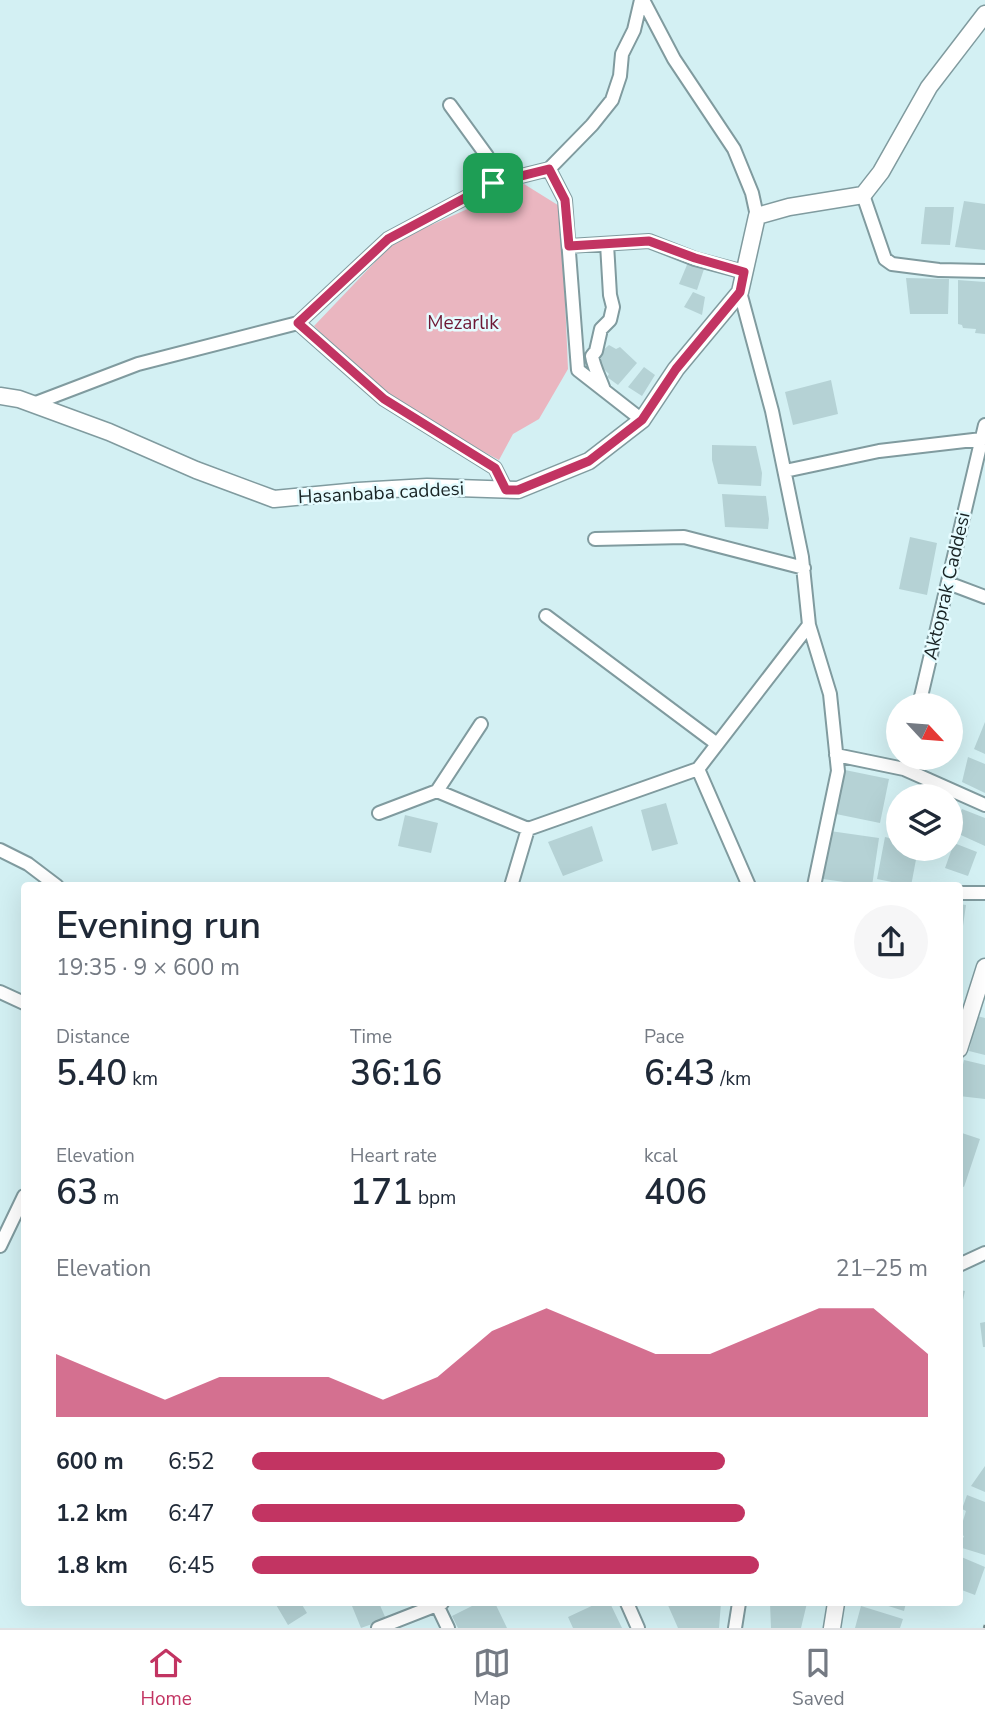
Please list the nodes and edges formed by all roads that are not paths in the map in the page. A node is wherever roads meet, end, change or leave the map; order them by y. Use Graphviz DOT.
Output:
graph roads {
  1 [pos="642,0"];
  2 [pos="985,14"];
  3 [pos="450,105"];
  4 [pos="549,169"];
  5 [pos="493,183"];
  6 [pos="863,195"];
  7 [pos="757,216"];
  8 [pos="607,244"];
  9 [pos="569,246"];
  10 [pos="985,271"];
  11 [pos="744,272"];
  12 [pos="740,292"];
  13 [pos="298,323"];
  14 [pos="604,390"];
  15 [pos="0,396"];
  16 [pos="33,404"];
  17 [pos="642,420"];
  18 [pos="985,425"];
  19 [pos="982,439"];
  20 [pos="980,469"];
  21 [pos="785,471"];
  22 [pos="506,490"];
  23 [pos="595,539"];
  24 [pos="804,568"];
  25 [pos="948,583"];
  26 [pos="985,597"];
  27 [pos="546,616"];
  28 [pos="809,625"];
  29 [pos="922,693"];
  30 [pos="481,724"];
  31 [pos="717,744"];
  32 [pos="836,755"];
  33 [pos="886,762"];
  34 [pos="698,769"];
  35 [pos="917,770"];
  36 [pos="437,791"];
  37 [pos="985,805"];
  38 [pos="379,813"];
  39 [pos="528,829"];
  40 [pos="0,850"];
  41 [pos="52,882"];
  42 [pos="512,882"];
  43 [pos="748,882"];
  44 [pos="815,882"];
  45 [pos="963,893"];
  46 [pos="985,893"];
  47 [pos="985,967"];
  48 [pos="0,992"];
  49 [pos="21,1002"];
  50 [pos="963,1022"];
  51 [pos="21,1202"];
  52 [pos="0,1246"];
  53 [pos="985,1253"];
  54 [pos="963,1263"];
  55 [pos="434,1606"];
  56 [pos="440,1606"];
  57 [pos="628,1606"];
  58 [pos="738,1606"];
  59 [pos="836,1606"];
  60 [pos="378,1628"];
  61 [pos="448,1628"];
  62 [pos="638,1628"];
  63 [pos="735,1628"];
  64 [pos="832,1628"];
  1 -- 4 [label="street"];
  1 -- 7 [label="street"];
  2 -- 6 [label="street"];
  3 -- 5 [label="street"];
  4 -- 5 [label="street"];
  4 -- 9 [label="street"];
  5 -- 13 [label="street"];
  6 -- 7 [label="street"];
  6 -- 10 [label="street"];
  7 -- 11 [label="street"];
  8 -- 9 [label="street"];
  8 -- 11 [label="street"];
  8 -- 14 [label="street"];
  9 -- 14 [label="street"];
  11 -- 12 [label="street"];
  12 -- 17 [label="street, Hasanbaba caddesi"];
  12 -- 21 [label="street"];
  13 -- 16 [label="street"];
  13 -- 22 [label="street"];
  14 -- 17 [label="street"];
  15 -- 16 [label="street, Hasanbaba caddesi"];
  16 -- 22 [label="street, Hasanbaba caddesi"];
  17 -- 22 [label="street, Hasanbaba caddesi"];
  18 -- 19 [label="street, Aktoprak Caddesi"];
  19 -- 20 [label="street, Aktoprak Caddesi"];
  19 -- 21 [label="street"];
  20 -- 25 [label="street, Aktoprak Caddesi"];
  21 -- 24 [label="street"];
  23 -- 24 [label="street"];
  24 -- 28 [label="street"];
  25 -- 26 [label="street"];
  25 -- 29 [label="street, Aktoprak Caddesi"];
  27 -- 31 [label="street"];
  28 -- 31 [label="street"];
  28 -- 32 [label="street"];
  30 -- 36 [label="street"];
  31 -- 34 [label="street"];
  32 -- 33 [label="street"];
  32 -- 44 [label="street"];
  34 -- 39 [label="street"];
  34 -- 43 [label="street"];
  35 -- 37 [label="street"];
  36 -- 38 [label="street"];
  36 -- 39 [label="street"];
  39 -- 42 [label="street"];
  40 -- 41 [label="street"];
  45 -- 46 [label="street"];
  47 -- 50 [label="street"];
  48 -- 49 [label="street"];
  51 -- 52 [label="street"];
  53 -- 54 [label="street"];
  55 -- 60 [label="street"];
  56 -- 61 [label="street"];
  57 -- 62 [label="street"];
  58 -- 63 [label="street"];
  59 -- 64 [label="street"];
}
